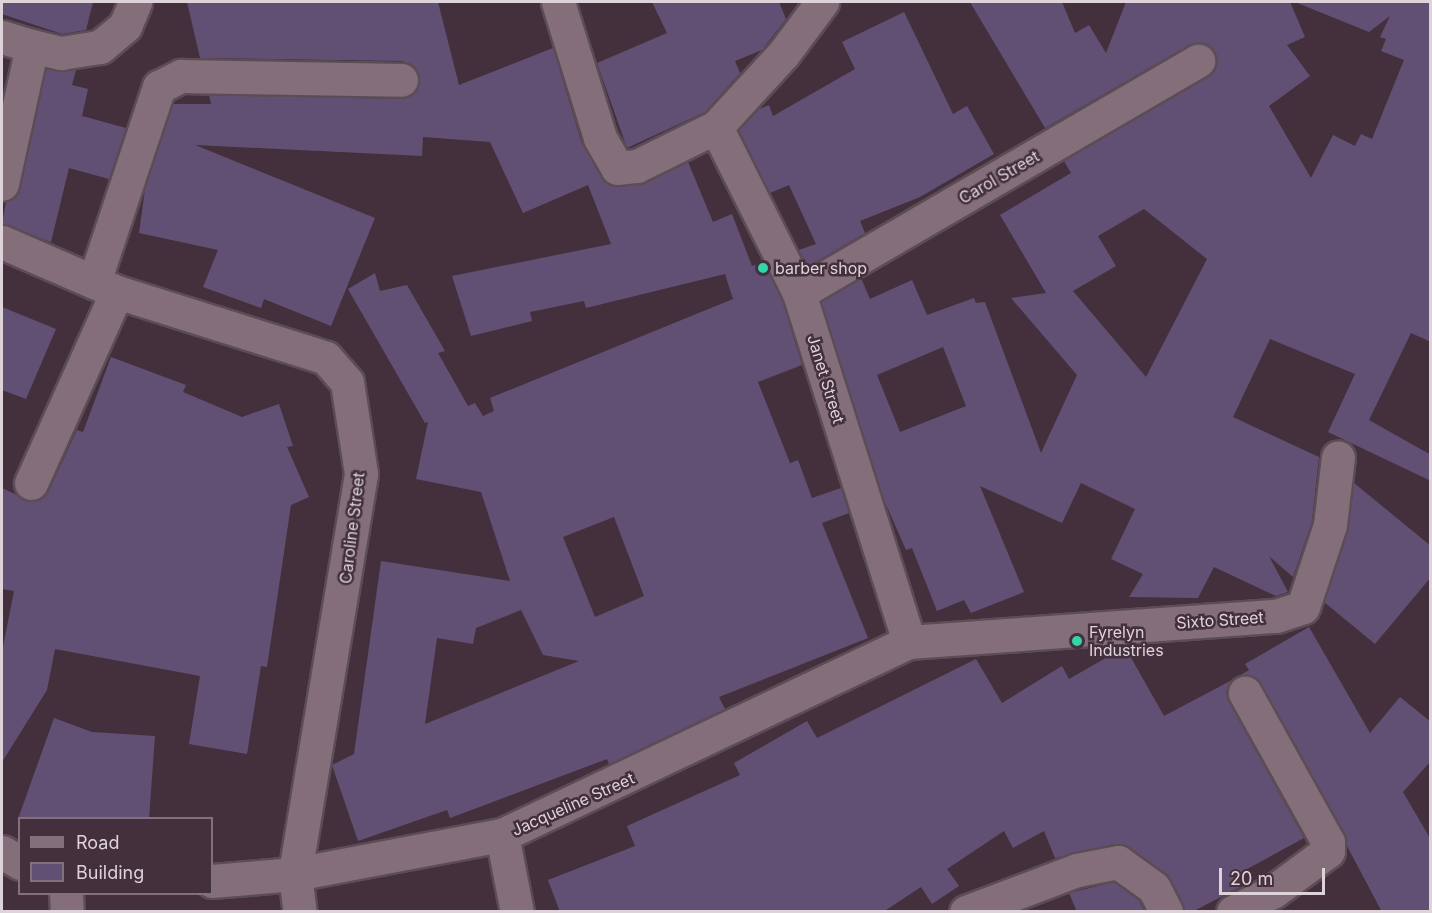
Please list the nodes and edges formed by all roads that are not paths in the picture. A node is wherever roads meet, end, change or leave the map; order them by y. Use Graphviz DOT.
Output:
graph roads {
  1 [pos="135,2"];
  2 [pos="558,2"];
  3 [pos="822,2"];
  4 [pos="2,38"];
  5 [pos="32,46"];
  6 [pos="1198,61"];
  7 [pos="401,80"];
  8 [pos="716,127"];
  9 [pos="2,184"];
  10 [pos="2,242"];
  11 [pos="106,287"];
  12 [pos="799,292"];
  13 [pos="1338,456"];
  14 [pos="31,483"];
  15 [pos="909,642"];
  16 [pos="1245,693"];
  17 [pos="502,836"];
  18 [pos="2,852"];
  19 [pos="18,862"];
  20 [pos="295,874"];
  21 [pos="213,881"];
  22 [pos="66,895"];
  23 [pos="67,912"];
  24 [pos="300,912"];
  25 [pos="517,912"];
  26 [pos="966,912"];
  27 [pos="1166,912"];
  28 [pos="1233,912"];
  1 -- 5 [label="street"];
  2 -- 8 [label="street"];
  3 -- 8 [label="street"];
  4 -- 5 [label="street"];
  5 -- 9 [label="street"];
  6 -- 12 [label="street, Carol Street"];
  7 -- 11 [label="street"];
  8 -- 12 [label="street, Janet Street"];
  10 -- 11 [label="street, Caroline Street"];
  11 -- 14 [label="street"];
  11 -- 20 [label="street, Caroline Street"];
  12 -- 15 [label="street, Janet Street"];
  13 -- 15 [label="street, Sixto Street"];
  15 -- 17 [label="street, Jacqueline Street"];
  16 -- 28 [label="street"];
  17 -- 20 [label="street, Jacqueline Street"];
  17 -- 25 [label="street"];
  18 -- 19 [label="street"];
  20 -- 21 [label="street, Jacqueline Street"];
  20 -- 24 [label="street, Caroline Street"];
  22 -- 23 [label="street"];
  26 -- 27 [label="street"];
}
